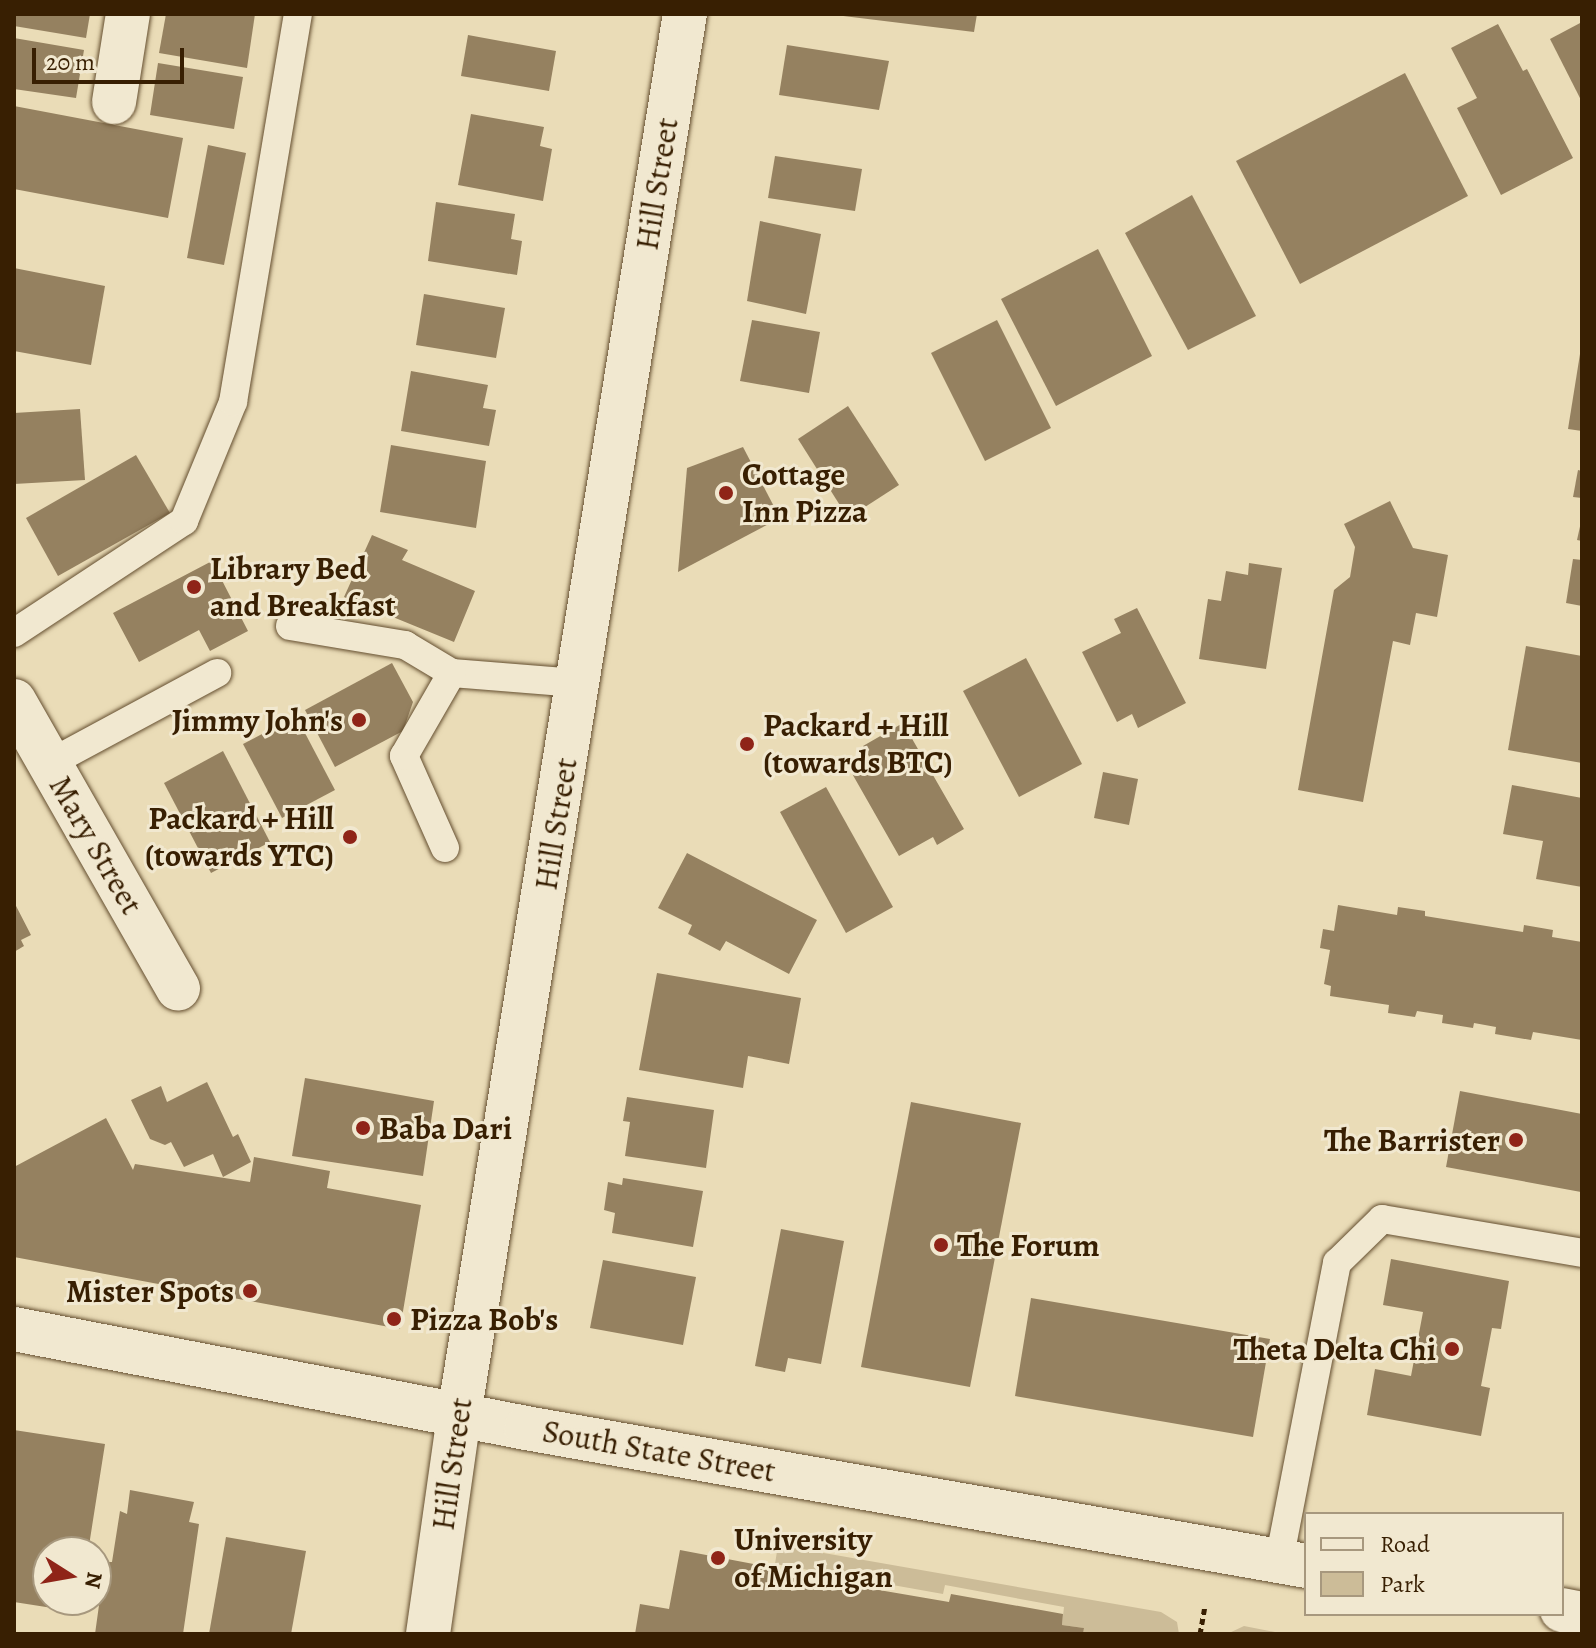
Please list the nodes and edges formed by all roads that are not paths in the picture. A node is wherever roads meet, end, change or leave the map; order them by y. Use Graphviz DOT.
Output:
graph roads {
  1 [pos="128,14"];
  2 [pos="298,14"];
  3 [pos="685,14"];
  4 [pos="114,102"];
  5 [pos="290,626"];
  6 [pos="14,633"];
  7 [pos="217,673"];
  8 [pos="452,673"];
  9 [pos="577,683"];
  10 [pos="14,701"];
  11 [pos="50,763"];
  12 [pos="445,848"];
  13 [pos="178,989"];
  14 [pos="1582,1253"];
  15 [pos="14,1329"];
  16 [pos="459,1415"];
  17 [pos="1292,1563"];
  18 [pos="428,1634"];
  1 -- 4 [label="street"];
  2 -- 6 [label="lane"];
  3 -- 9 [label="street, Hill Street"];
  5 -- 8 [label="lane"];
  7 -- 11 [label="lane"];
  8 -- 9 [label="lane"];
  8 -- 12 [label="lane"];
  9 -- 16 [label="street, Hill Street"];
  10 -- 11 [label="street, Mary Street"];
  11 -- 13 [label="street, Mary Street"];
  14 -- 17 [label="lane"];
  15 -- 16 [label="street, South State Street"];
  16 -- 17 [label="street, South State Street"];
  16 -- 18 [label="street, Hill Street"];
}
